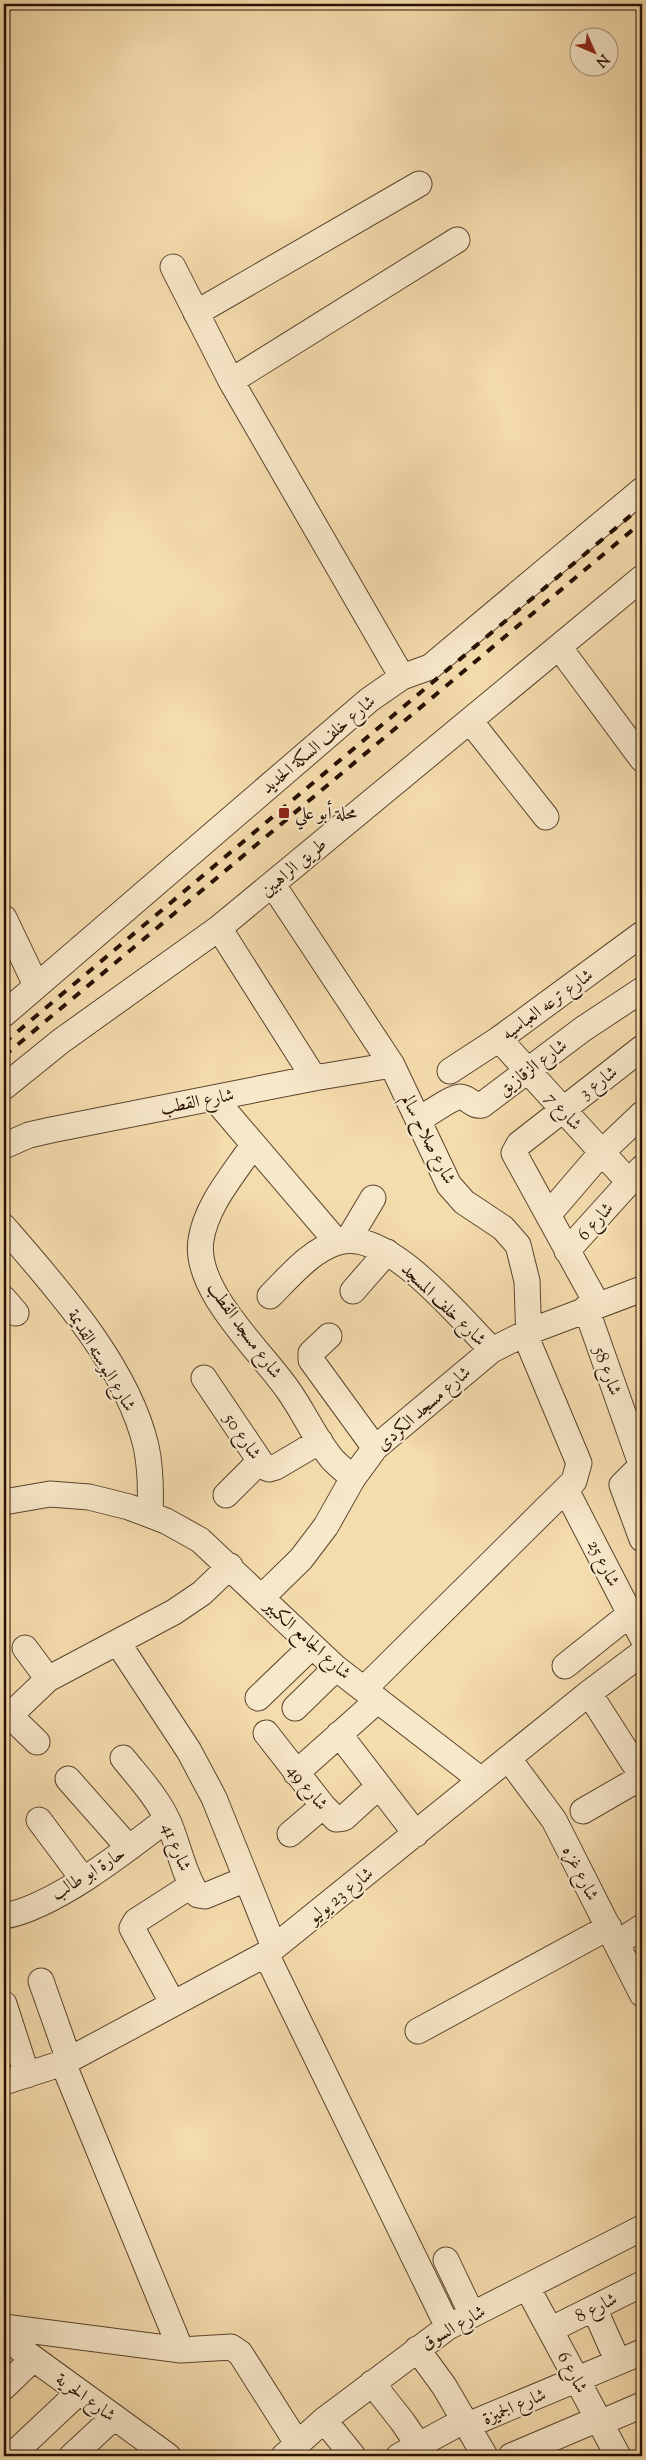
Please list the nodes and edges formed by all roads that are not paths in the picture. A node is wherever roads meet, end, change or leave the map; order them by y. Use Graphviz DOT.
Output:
graph roads {
  1 [pos="418,184"];
  2 [pos="456,240"];
  3 [pos="173,267"];
  4 [pos="196,313"];
  5 [pos="231,381"];
  6 [pos="642,490"];
  7 [pos="642,578"];
  8 [pos="559,647"];
  9 [pos="402,677"];
  10 [pos="470,721"];
  11 [pos="642,759"];
  12 [pos="546,817"];
  13 [pos="273,885"];
  14 [pos="4,918"];
  15 [pos="220,928"];
  16 [pos="641,938"];
  17 [pos="36,985"];
  18 [pos="642,990"];
  19 [pos="4,1014"];
  20 [pos="499,1039"];
  21 [pos="642,1048"];
  22 [pos="392,1065"];
  23 [pos="527,1070"];
  24 [pos="450,1071"];
  25 [pos="314,1078"];
  26 [pos="4,1086"];
  27 [pos="214,1098"];
  28 [pos="563,1109"];
  29 [pos="642,1114"];
  30 [pos="418,1120"];
  31 [pos="253,1145"];
  32 [pos="4,1146"];
  33 [pos="602,1152"];
  34 [pos="636,1175"];
  35 [pos="373,1198"];
  36 [pos="548,1215"];
  37 [pos="4,1227"];
  38 [pos="342,1241"];
  39 [pos="567,1251"];
  40 [pos="387,1252"];
  41 [pos="12,1254"];
  42 [pos="353,1291"];
  43 [pos="641,1294"];
  44 [pos="270,1296"];
  45 [pos="592,1306"];
  46 [pos="528,1332"];
  47 [pos="329,1336"];
  48 [pos="492,1350"];
  49 [pos="204,1378"];
  50 [pos="320,1441"];
  51 [pos="376,1448"];
  52 [pos="259,1462"];
  53 [pos="353,1478"];
  54 [pos="570,1485"];
  55 [pos="226,1495"];
  56 [pos="4,1502"];
  57 [pos="140,1511"];
  58 [pos="642,1540"];
  59 [pos="230,1566"];
  60 [pos="262,1597"];
  61 [pos="630,1614"];
  62 [pos="642,1637"];
  63 [pos="118,1643"];
  64 [pos="312,1646"];
  65 [pos="25,1648"];
  66 [pos="642,1653"];
  67 [pos="565,1666"];
  68 [pos="336,1668"];
  69 [pos="48,1679"];
  70 [pos="589,1692"];
  71 [pos="371,1694"];
  72 [pos="258,1698"];
  73 [pos="295,1708"];
  74 [pos="6,1716"];
  75 [pos="266,1734"];
  76 [pos="339,1734"];
  77 [pos="37,1742"];
  78 [pos="123,1758"];
  79 [pos="508,1758"];
  80 [pos="296,1773"];
  81 [pos="642,1777"];
  82 [pos="68,1779"];
  83 [pos="481,1780"];
  84 [pos="379,1786"];
  85 [pos="323,1806"];
  86 [pos="584,1811"];
  87 [pos="167,1819"];
  88 [pos="39,1820"];
  89 [pos="290,1834"];
  90 [pos="416,1834"];
  91 [pos="129,1848"];
  92 [pos="83,1879"];
  93 [pos="246,1879"];
  94 [pos="192,1885"];
  95 [pos="4,1916"];
  96 [pos="642,1927"];
  97 [pos="613,1935"];
  98 [pos="270,1951"];
  99 [pos="41,1981"];
  100 [pos="642,1994"];
  101 [pos="4,2004"];
  102 [pos="173,2004"];
  103 [pos="418,2030"];
  104 [pos="66,2061"];
  105 [pos="27,2075"];
  106 [pos="4,2082"];
  107 [pos="642,2228"];
  108 [pos="446,2260"];
  109 [pos="642,2284"];
  110 [pos="527,2287"];
  111 [pos="434,2299"];
  112 [pos="594,2308"];
  113 [pos="4,2327"];
  114 [pos="448,2327"];
  115 [pos="550,2330"];
  116 [pos="4,2337"];
  117 [pos="417,2348"];
  118 [pos="181,2350"];
  119 [pos="642,2352"];
  120 [pos="33,2359"];
  121 [pos="618,2362"];
  122 [pos="577,2379"];
  123 [pos="372,2383"];
  124 [pos="4,2387"];
  125 [pos="79,2392"];
  126 [pos="642,2405"];
  127 [pos="114,2417"];
  128 [pos="324,2420"];
  129 [pos="599,2421"];
  130 [pos="467,2423"];
  131 [pos="291,2449"];
  132 [pos="152,2452"];
  133 [pos="414,2453"];
  134 [pos="521,2454"];
  135 [pos="11,2456"];
  136 [pos="72,2456"];
  137 [pos="353,2456"];
  138 [pos="485,2456"];
  139 [pos="618,2456"];
  1 -- 4 [label="street"];
  2 -- 5 [label="street"];
  3 -- 4 [label="street"];
  4 -- 5 [label="street"];
  5 -- 9 [label="street"];
  6 -- 9 [label="street, شارع خلف السكة الحديد"];
  7 -- 8 [label="street, طريق الراهبين"];
  8 -- 10 [label="street, طريق الراهبين"];
  8 -- 11 [label="street"];
  9 -- 17 [label="street, شارع خلف السكة الحديد"];
  10 -- 12 [label="street"];
  10 -- 13 [label="street, طريق الراهبين"];
  13 -- 15 [label="street, طريق الراهبين"];
  13 -- 22 [label="street, شارع صلاح سالم"];
  14 -- 17 [label="street"];
  15 -- 25 [label="street"];
  15 -- 26 [label="street, طريق الراهبين"];
  16 -- 20 [label="street, شارع ترعه العباسيه"];
  17 -- 19 [label="street, شارع خلف السكة الحديد"];
  18 -- 23 [label="street, شارع الزقازيق"];
  20 -- 23 [label="street, شارع 7"];
  20 -- 24 [label="street, شارع ترعه العباسيه"];
  21 -- 28 [label="street, شارع 3"];
  22 -- 25 [label="street, شارع القطب"];
  22 -- 30 [label="street, شارع صلاح سالم"];
  23 -- 28 [label="street, شارع 7"];
  23 -- 30 [label="street, شارع الزقازيق"];
  25 -- 27 [label="street, شارع القطب"];
  27 -- 31 [label="street"];
  27 -- 32 [label="street, شارع القطب"];
  28 -- 33 [label="street, شارع 7"];
  28 -- 36 [label="street, شارع 3"];
  29 -- 33 [label="street"];
  30 -- 46 [label="street, شارع صلاح سالم"];
  31 -- 38 [label="street"];
  31 -- 50 [label="street, شارع مسجد القطب"];
  33 -- 34 [label="street, شارع 7"];
  33 -- 36 [label="street"];
  34 -- 39 [label="street, شارع 6"];
  35 -- 38 [label="street"];
  36 -- 39 [label="street"];
  37 -- 41 [label="street, شارع البوسته القديمة"];
  38 -- 40 [label="street, شارع خلف المسجد"];
  38 -- 44 [label="street"];
  39 -- 45 [label="street"];
  40 -- 42 [label="street"];
  40 -- 48 [label="street, شارع خلف المسجد"];
  41 -- 57 [label="street, شارع البوسته القديمة"];
  43 -- 45 [label="street, شارع مسجد الكردى"];
  45 -- 46 [label="street, شارع مسجد الكردى"];
  45 -- 58 [label="street, شارع 58"];
  46 -- 48 [label="street, شارع مسجد الكردى"];
  46 -- 54 [label="street, شارع صلاح سالم"];
  47 -- 51 [label="street"];
  48 -- 51 [label="street, شارع مسجد الكردى"];
  49 -- 52 [label="street, شارع 50"];
  50 -- 52 [label="street, شارع 50"];
  50 -- 53 [label="street, شارع مسجد القطب"];
  51 -- 53 [label="street, شارع مسجد الكردى"];
  52 -- 55 [label="street"];
  53 -- 60 [label="street, شارع مسجد الكردى"];
  54 -- 61 [label="street, شارع 25"];
  54 -- 71 [label="street"];
  56 -- 57 [label="street, شارع الجامع الكبير"];
  57 -- 59 [label="street, شارع الجامع الكبير"];
  59 -- 60 [label="street, شارع الجامع الكبير"];
  59 -- 63 [label="street"];
  60 -- 64 [label="street, شارع الجامع الكبير"];
  61 -- 62 [label="street, شارع 25"];
  61 -- 67 [label="street"];
  63 -- 69 [label="street"];
  63 -- 93 [label="street"];
  64 -- 68 [label="street, شارع الجامع الكبير"];
  64 -- 72 [label="street"];
  65 -- 69 [label="street"];
  66 -- 70 [label="street, شارع 23 يوليو"];
  68 -- 71 [label="street, شارع الجامع الكبير"];
  68 -- 73 [label="street"];
  69 -- 74 [label="street"];
  70 -- 79 [label="street, شارع 23 يوليو"];
  70 -- 81 [label="street"];
  71 -- 76 [label="street"];
  71 -- 83 [label="street, شارع الجامع الكبير"];
  74 -- 77 [label="street"];
  75 -- 80 [label="street, شارع 49"];
  76 -- 80 [label="street"];
  76 -- 84 [label="street"];
  78 -- 87 [label="street, شارع 41"];
  79 -- 83 [label="street, شارع 23 يوليو"];
  79 -- 97 [label="street, شارع غزه"];
  80 -- 85 [label="street, شارع 49"];
  81 -- 86 [label="street"];
  82 -- 91 [label="street"];
  83 -- 90 [label="street, شارع 23 يوليو"];
  84 -- 85 [label="street, شارع 49"];
  84 -- 90 [label="street"];
  85 -- 89 [label="street"];
  87 -- 91 [label="street, حارة ابو طالب"];
  87 -- 94 [label="street, شارع 41"];
  88 -- 92 [label="street"];
  90 -- 98 [label="street, شارع 23 يوليو"];
  91 -- 92 [label="street, حارة ابو طالب"];
  92 -- 95 [label="street, حارة ابو طالب"];
  93 -- 94 [label="street, شارع 41"];
  93 -- 98 [label="street"];
  94 -- 102 [label="street"];
  96 -- 97 [label="street"];
  97 -- 100 [label="street, شارع غزه"];
  97 -- 103 [label="street"];
  98 -- 102 [label="street, شارع 23 يوليو"];
  98 -- 111 [label="street"];
  99 -- 104 [label="street"];
  101 -- 105 [label="street"];
  102 -- 104 [label="street, شارع 23 يوليو"];
  104 -- 105 [label="street, شارع 23 يوليو"];
  104 -- 118 [label="street"];
  105 -- 106 [label="street, شارع 23 يوليو"];
  107 -- 110 [label="street, شارع السوق"];
  108 -- 111 [label="street"];
  109 -- 112 [label="street, شارع 8"];
  110 -- 114 [label="street, شارع السوق"];
  110 -- 115 [label="street, شارع 6"];
  111 -- 114 [label="street"];
  112 -- 115 [label="street, شارع 8"];
  112 -- 121 [label="street"];
  113 -- 118 [label="street"];
  114 -- 117 [label="street, شارع السوق"];
  115 -- 122 [label="street, شارع 6"];
  116 -- 120 [label="street, شارع الحرية"];
  117 -- 123 [label="street, شارع السوق"];
  117 -- 130 [label="street"];
  118 -- 131 [label="street"];
  119 -- 121 [label="street, شارع الجميزة"];
  120 -- 124 [label="street"];
  120 -- 125 [label="street, شارع الحرية"];
  121 -- 122 [label="street, شارع الجميزة"];
  122 -- 129 [label="street, شارع 6"];
  122 -- 130 [label="street, شارع الجميزة"];
  123 -- 128 [label="street, شارع السوق"];
  123 -- 133 [label="street"];
  125 -- 127 [label="street, شارع الحرية"];
  125 -- 135 [label="street"];
  126 -- 129 [label="street"];
  127 -- 132 [label="street, شارع الحرية"];
  127 -- 136 [label="street"];
  128 -- 131 [label="street, شارع السوق"];
  128 -- 137 [label="street"];
  129 -- 134 [label="street"];
  129 -- 139 [label="street, شارع 6"];
  130 -- 133 [label="street, شارع الجميزة"];
  130 -- 138 [label="street"];
}
